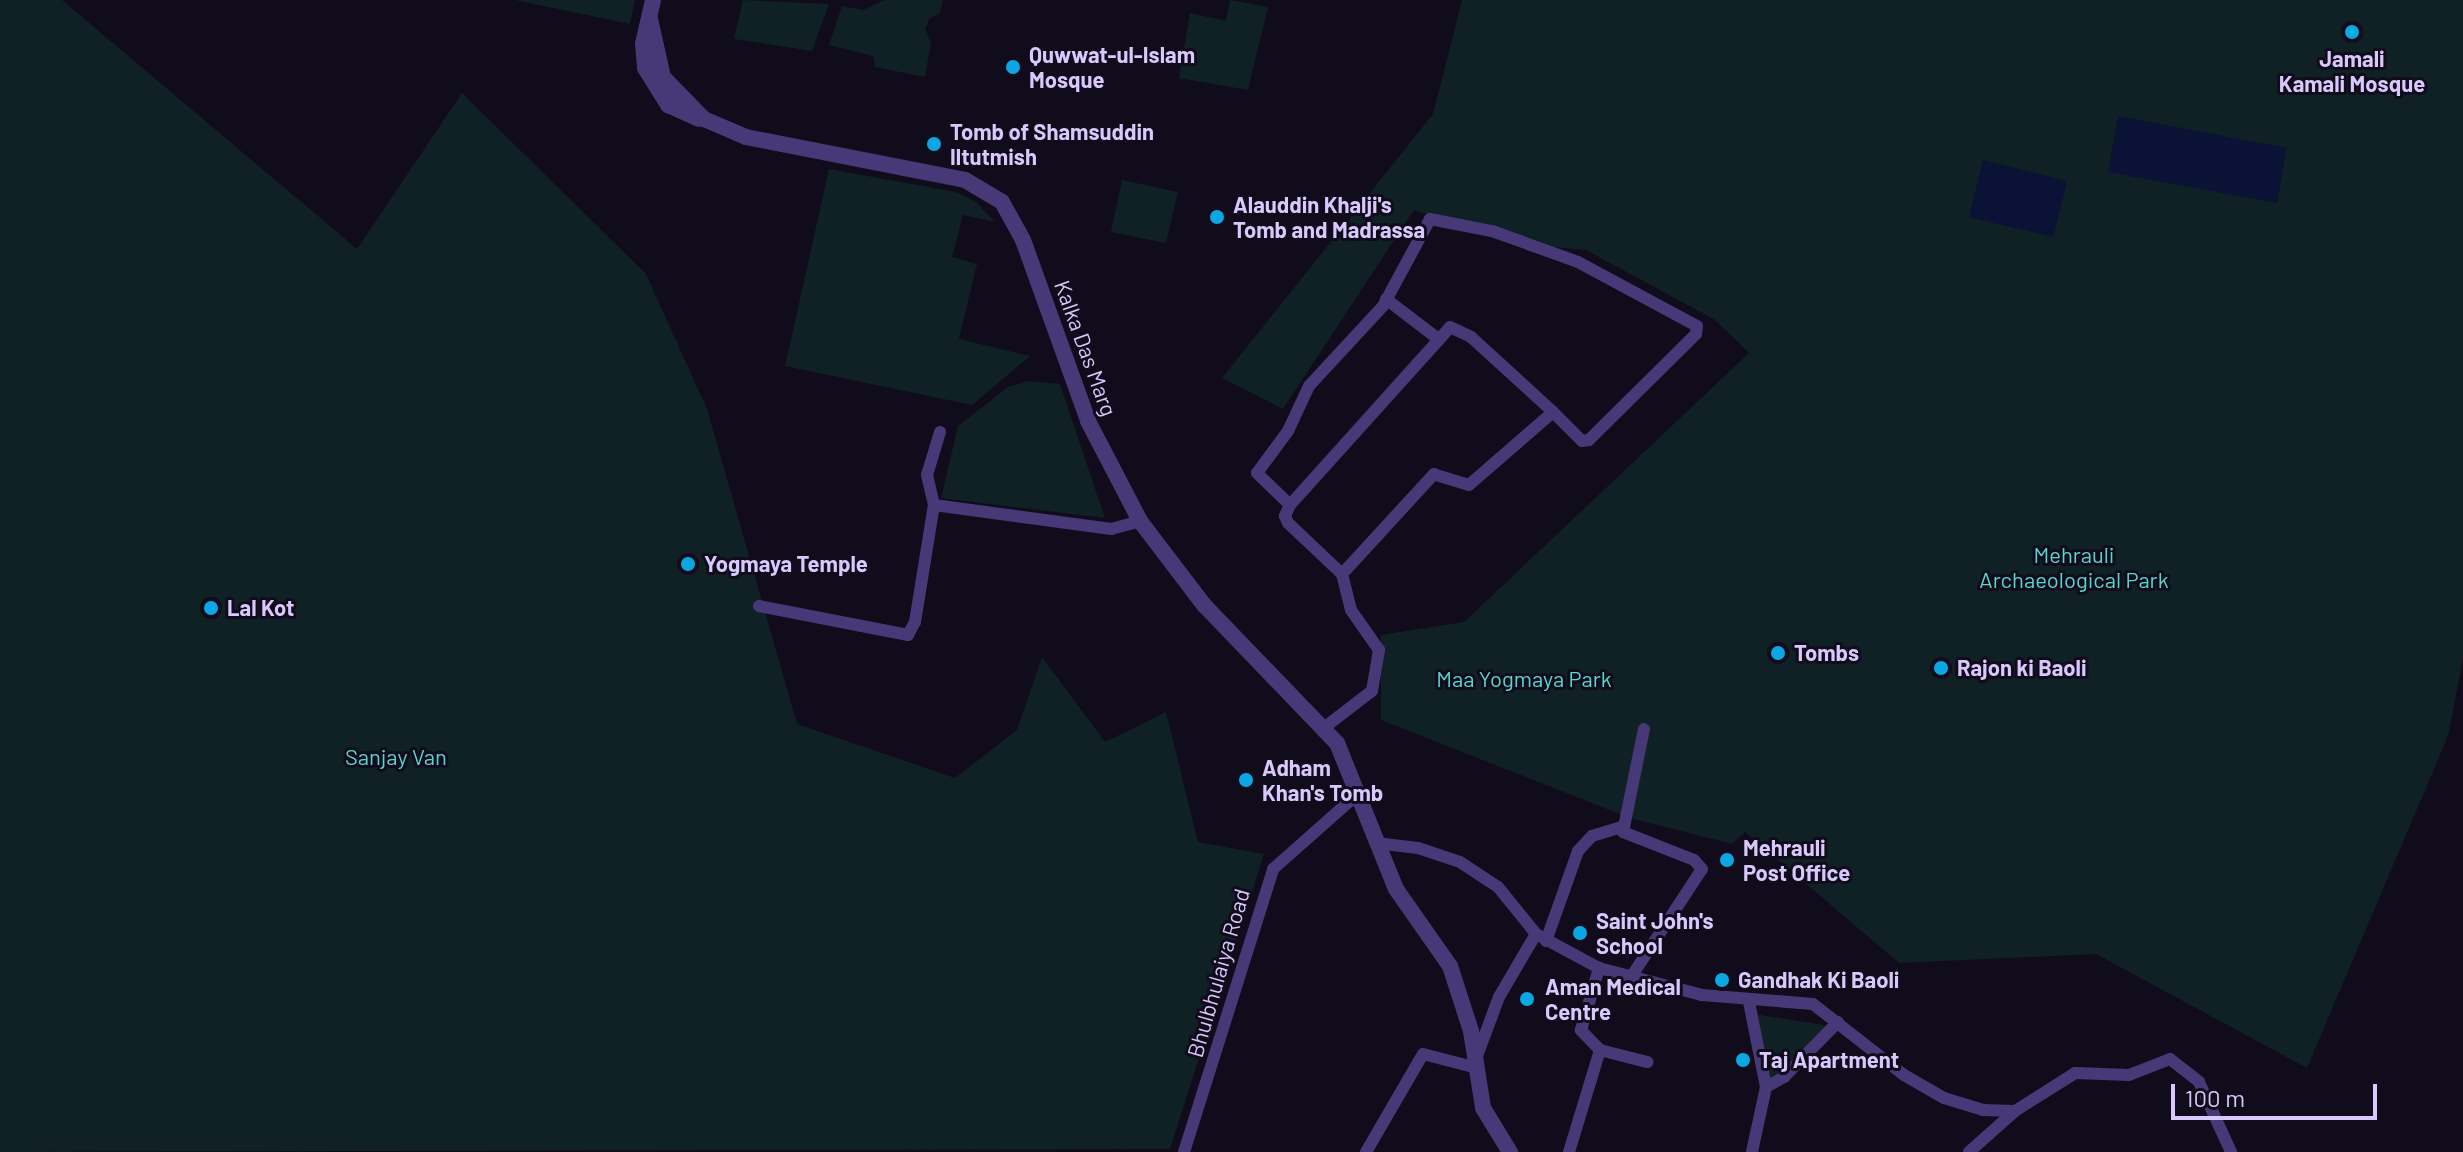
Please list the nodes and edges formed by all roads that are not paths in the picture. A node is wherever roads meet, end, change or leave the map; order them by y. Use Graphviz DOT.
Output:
graph roads {
  1 [pos="653,0"];
  2 [pos="1386,299"];
  3 [pos="1437,338"];
  4 [pos="1553,412"];
  5 [pos="940,432"];
  6 [pos="934,505"];
  7 [pos="1290,505"];
  8 [pos="1140,521"];
  9 [pos="1342,574"];
  10 [pos="759,606"];
  11 [pos="1325,727"];
  12 [pos="1644,729"];
  13 [pos="1359,793"];
  14 [pos="1622,827"];
  15 [pos="1376,843"];
  16 [pos="1541,937"];
  17 [pos="1599,968"];
  18 [pos="1631,977"];
  19 [pos="1749,1002"];
  20 [pos="1838,1022"];
  21 [pos="1600,1050"];
  22 [pos="1647,1062"];
  23 [pos="1476,1064"];
  24 [pos="1766,1087"];
  25 [pos="2015,1111"];
  26 [pos="1184,1152"];
  27 [pos="1366,1152"];
  28 [pos="1510,1152"];
  29 [pos="1569,1152"];
  30 [pos="1752,1152"];
  31 [pos="1969,1152"];
  32 [pos="2231,1152"];
  1 -- 8 [label="street, Kalka Das Marg"];
  2 -- 3 [label="street"];
  2 -- 4 [label="street"];
  2 -- 7 [label="street"];
  3 -- 4 [label="street"];
  3 -- 7 [label="street"];
  4 -- 9 [label="street"];
  5 -- 6 [label="street"];
  6 -- 8 [label="street"];
  6 -- 10 [label="street"];
  7 -- 9 [label="street"];
  8 -- 11 [label="street, Kalka Das Marg"];
  9 -- 11 [label="street"];
  11 -- 13 [label="street, Kalka Das Marg"];
  12 -- 14 [label="street"];
  13 -- 15 [label="street"];
  13 -- 26 [label="street, Bhulbhulaiya Road"];
  14 -- 16 [label="street"];
  14 -- 18 [label="street"];
  15 -- 16 [label="street"];
  15 -- 23 [label="street"];
  16 -- 17 [label="street"];
  16 -- 23 [label="street"];
  17 -- 18 [label="street"];
  17 -- 21 [label="street"];
  18 -- 19 [label="street"];
  19 -- 20 [label="street"];
  19 -- 24 [label="street"];
  20 -- 24 [label="street"];
  20 -- 25 [label="street"];
  21 -- 22 [label="street"];
  21 -- 29 [label="street"];
  23 -- 27 [label="street"];
  23 -- 28 [label="street"];
  24 -- 30 [label="street"];
  25 -- 31 [label="street"];
  25 -- 32 [label="street"];
}
